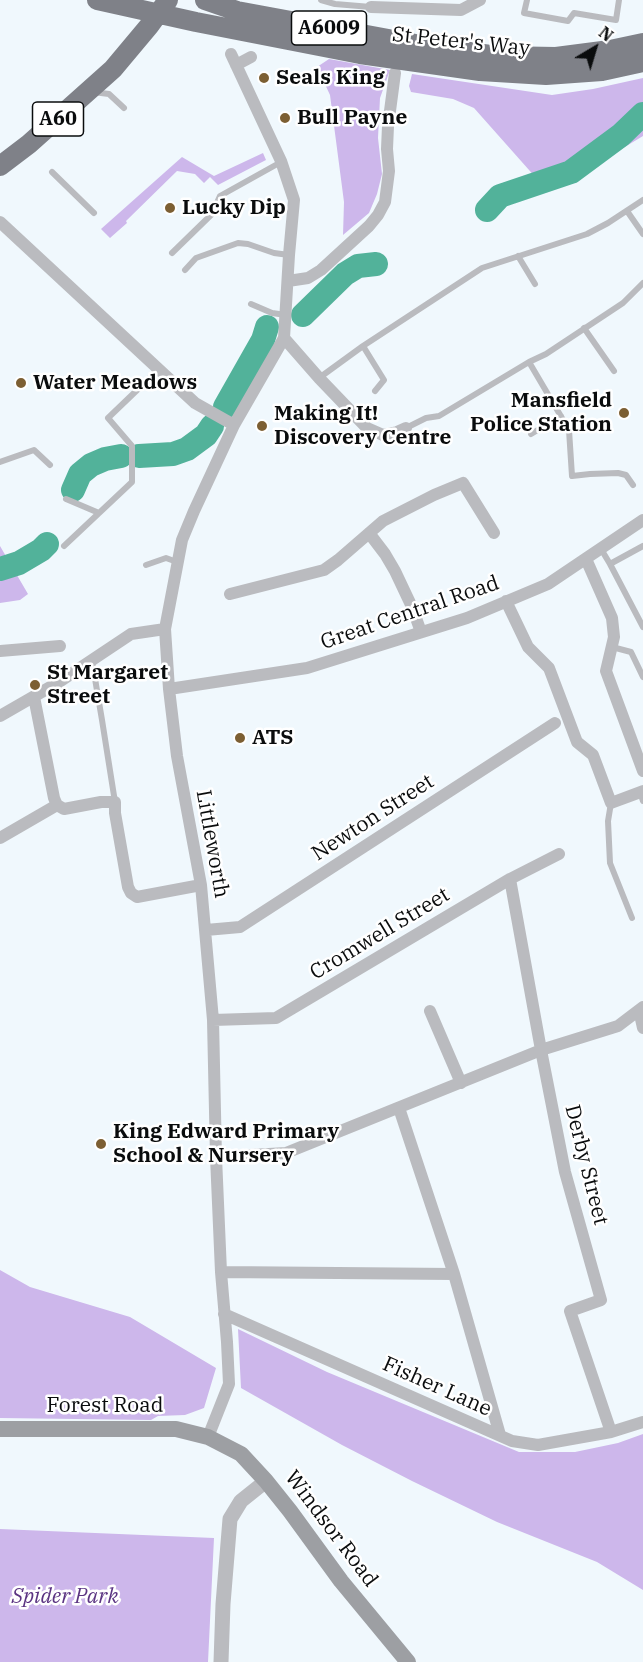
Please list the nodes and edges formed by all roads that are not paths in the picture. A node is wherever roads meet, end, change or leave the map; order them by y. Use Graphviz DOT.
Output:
graph roads {
  1 [pos="97,0"];
  2 [pos="205,0"];
  3 [pos="321,0"];
  4 [pos="480,0"];
  5 [pos="527,0"];
  6 [pos="619,0"];
  7 [pos="163,7"];
  8 [pos="371,7"];
  9 [pos="643,43"];
  10 [pos="251,57"];
  11 [pos="643,62"];
  12 [pos="395,73"];
  13 [pos="112,79"];
  14 [pos="89,91"];
  15 [pos="114,97"];
  16 [pos="124,108"];
  17 [pos="281,161"];
  18 [pos="0,166"];
  19 [pos="52,172"];
  20 [pos="643,200"];
  21 [pos="627,211"];
  22 [pos="94,213"];
  23 [pos="0,222"];
  24 [pos="643,234"];
  25 [pos="172,253"];
  26 [pos="289,255"];
  27 [pos="518,256"];
  28 [pos="185,270"];
  29 [pos="288,281"];
  30 [pos="643,283"];
  31 [pos="535,284"];
  32 [pos="250,304"];
  33 [pos="286,315"];
  34 [pos="584,328"];
  35 [pos="284,338"];
  36 [pos="363,346"];
  37 [pos="529,362"];
  38 [pos="159,369"];
  39 [pos="614,371"];
  40 [pos="319,378"];
  41 [pos="375,391"];
  42 [pos="561,416"];
  43 [pos="234,425"];
  44 [pos="406,428"];
  45 [pos="531,434"];
  46 [pos="0,462"];
  47 [pos="50,465"];
  48 [pos="633,485"];
  49 [pos="66,500"];
  50 [pos="99,513"];
  51 [pos="643,520"];
  52 [pos="369,533"];
  53 [pos="494,533"];
  54 [pos="63,546"];
  55 [pos="643,546"];
  56 [pos="601,549"];
  57 [pos="586,559"];
  58 [pos="178,562"];
  59 [pos="610,564"];
  60 [pos="147,565"];
  61 [pos="230,594"];
  62 [pos="506,601"];
  63 [pos="643,627"];
  64 [pos="165,629"];
  65 [pos="421,632"];
  66 [pos="60,646"];
  67 [pos="612,647"];
  68 [pos="0,651"];
  69 [pos="92,661"];
  70 [pos="643,677"];
  71 [pos="169,689"];
  72 [pos="34,697"];
  73 [pos="0,716"];
  74 [pos="555,723"];
  75 [pos="643,771"];
  76 [pos="642,795"];
  77 [pos="114,802"];
  78 [pos="611,803"];
  79 [pos="57,805"];
  80 [pos="0,838"];
  81 [pos="559,854"];
  82 [pos="510,879"];
  83 [pos="201,885"];
  84 [pos="632,918"];
  85 [pos="206,930"];
  86 [pos="641,1009"];
  87 [pos="430,1011"];
  88 [pos="213,1020"];
  89 [pos="643,1028"];
  90 [pos="541,1050"];
  91 [pos="461,1083"];
  92 [pos="399,1108"];
  93 [pos="216,1157"];
  94 [pos="221,1272"];
  95 [pos="454,1274"];
  96 [pos="224,1314"];
  97 [pos="643,1422"];
  98 [pos="0,1429"];
  99 [pos="612,1432"];
  100 [pos="500,1435"];
  101 [pos="208,1437"];
  102 [pos="266,1481"];
  103 [pos="221,1662"];
  104 [pos="408,1662"];
  1 -- 7 [label="highway, St Peter's Way / A6009"];
  2 -- 9 [label="highway, St Peter's Way / A6009"];
  3 -- 8 [label="lane"];
  4 -- 8 [label="street"];
  5 -- 6 [label="lane"];
  7 -- 11 [label="highway, St Peter's Way / A6009"];
  7 -- 13 [label="highway, A60"];
  10 -- 17 [label="street, Littleworth"];
  12 -- 29 [label="street"];
  13 -- 14 [label="highway, A60"];
  13 -- 15 [label="lane"];
  14 -- 15 [label="lane"];
  14 -- 18 [label="highway, A60"];
  15 -- 16 [label="lane"];
  17 -- 25 [label="lane"];
  17 -- 26 [label="street, Littleworth"];
  19 -- 22 [label="lane"];
  20 -- 21 [label="lane"];
  21 -- 24 [label="lane"];
  21 -- 27 [label="lane"];
  23 -- 38 [label="street"];
  26 -- 28 [label="lane"];
  26 -- 29 [label="street, Littleworth"];
  27 -- 31 [label="lane"];
  27 -- 36 [label="lane"];
  29 -- 33 [label="street, Littleworth"];
  30 -- 34 [label="lane"];
  32 -- 33 [label="lane"];
  33 -- 35 [label="street, Littleworth"];
  34 -- 37 [label="lane"];
  34 -- 39 [label="lane"];
  35 -- 40 [label="street"];
  35 -- 43 [label="street, Littleworth"];
  36 -- 40 [label="lane"];
  36 -- 41 [label="lane"];
  37 -- 42 [label="lane"];
  37 -- 44 [label="lane"];
  38 -- 43 [label="street"];
  38 -- 50 [label="lane"];
  40 -- 44 [label="street"];
  42 -- 45 [label="lane"];
  42 -- 48 [label="lane"];
  43 -- 58 [label="street, Littleworth"];
  46 -- 47 [label="lane"];
  49 -- 50 [label="lane"];
  50 -- 54 [label="lane"];
  51 -- 56 [label="street, Great Central Road"];
  52 -- 53 [label="street"];
  52 -- 61 [label="street"];
  52 -- 65 [label="street"];
  55 -- 59 [label="lane"];
  56 -- 57 [label="street, Great Central Road"];
  56 -- 59 [label="lane"];
  57 -- 62 [label="street, Great Central Road"];
  57 -- 67 [label="street"];
  58 -- 60 [label="lane"];
  58 -- 64 [label="street, Littleworth"];
  59 -- 63 [label="lane"];
  62 -- 65 [label="street, Great Central Road"];
  62 -- 78 [label="street"];
  64 -- 69 [label="street"];
  64 -- 71 [label="street, Littleworth"];
  65 -- 71 [label="street, Great Central Road"];
  66 -- 68 [label="street"];
  67 -- 70 [label="lane"];
  67 -- 75 [label="street"];
  69 -- 72 [label="street"];
  69 -- 77 [label="lane"];
  71 -- 83 [label="street, Littleworth"];
  72 -- 73 [label="street"];
  72 -- 79 [label="street"];
  74 -- 85 [label="street, Newton Street"];
  76 -- 78 [label="street"];
  77 -- 79 [label="street"];
  77 -- 83 [label="street"];
  78 -- 84 [label="lane"];
  79 -- 80 [label="street"];
  81 -- 82 [label="street, Cromwell Street"];
  82 -- 88 [label="street, Cromwell Street"];
  82 -- 90 [label="street, Derby Street"];
  83 -- 85 [label="street, Littleworth"];
  85 -- 88 [label="street, Littleworth"];
  86 -- 89 [label="street"];
  86 -- 90 [label="street"];
  87 -- 91 [label="street"];
  88 -- 93 [label="street, Littleworth"];
  90 -- 91 [label="street"];
  90 -- 99 [label="street, Derby Street"];
  91 -- 92 [label="street"];
  92 -- 93 [label="street"];
  92 -- 95 [label="street"];
  93 -- 94 [label="street, Littleworth"];
  94 -- 95 [label="street"];
  94 -- 96 [label="street, Littleworth"];
  95 -- 100 [label="street"];
  96 -- 100 [label="street, Fisher Lane"];
  96 -- 101 [label="street, Littleworth"];
  97 -- 99 [label="street, Fisher Lane"];
  98 -- 101 [label="main road, Forest Road"];
  99 -- 100 [label="street, Fisher Lane"];
  101 -- 102 [label="main road, Windsor Road"];
  102 -- 103 [label="street"];
  102 -- 104 [label="main road, Windsor Road"];
}
